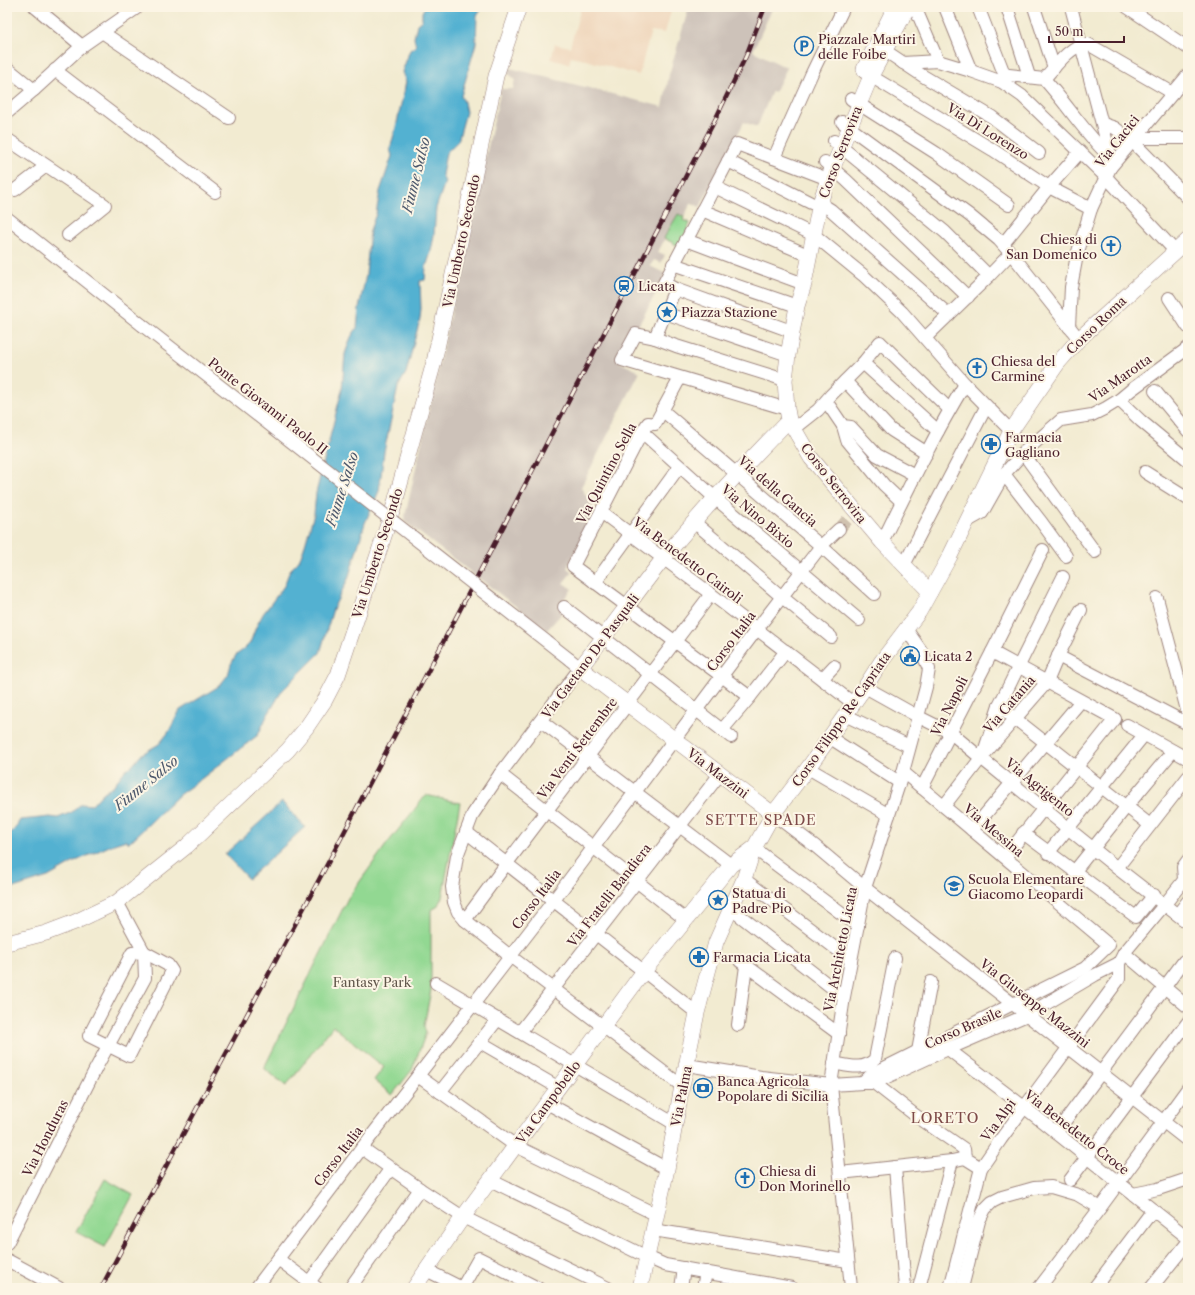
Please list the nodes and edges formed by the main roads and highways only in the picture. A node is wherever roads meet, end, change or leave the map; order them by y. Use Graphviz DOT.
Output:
graph roads {
  1 [pos="518,7"];
  2 [pos="895,7"];
  3 [pos="908,7"];
  4 [pos="880,47"];
  5 [pos="810,233"];
  6 [pos="1188,240"];
  7 [pos="800,282"];
  8 [pos="790,419"];
  9 [pos="930,592"];
  10 [pos="575,664"];
  11 [pos="773,814"];
  12 [pos="754,848"];
  13 [pos="730,908"];
  14 [pos="686,920"];
  15 [pos="7,943"];
  16 [pos="414,1288"];
  17 [pos="640,1288"];
  1 -- 15 [label="main road, Via Umberto Secondo"];
  2 -- 4 [label="main road, Corso Serrovira"];
  3 -- 4 [label="main road, Corso Serrovira"];
  4 -- 5 [label="main road, Corso Serrovira"];
  5 -- 7 [label="main road, Corso Serrovira"];
  5 -- 7 [label="main road, Corso Serrovira"];
  6 -- 9 [label="main road, Corso Roma"];
  7 -- 8 [label="main road, Corso Serrovira"];
  8 -- 9 [label="main road, Corso Serrovira"];
  8 -- 10 [label="main road, Via Gaetano De Pasquali"];
  9 -- 11 [label="main road, Corso Filippo Re Capriata"];
  10 -- 11 [label="main road, Via Mazzini"];
  11 -- 12 [label="main road, Corso Filippo Re Capriata"];
  12 -- 13 [label="main road, Corso Filippo Re Capriata"];
  12 -- 14 [label="main road, Corso Filippo Re Capriata"];
  13 -- 17 [label="main road, Via Palma"];
  14 -- 16 [label="main road, Via Campobello"];
}
